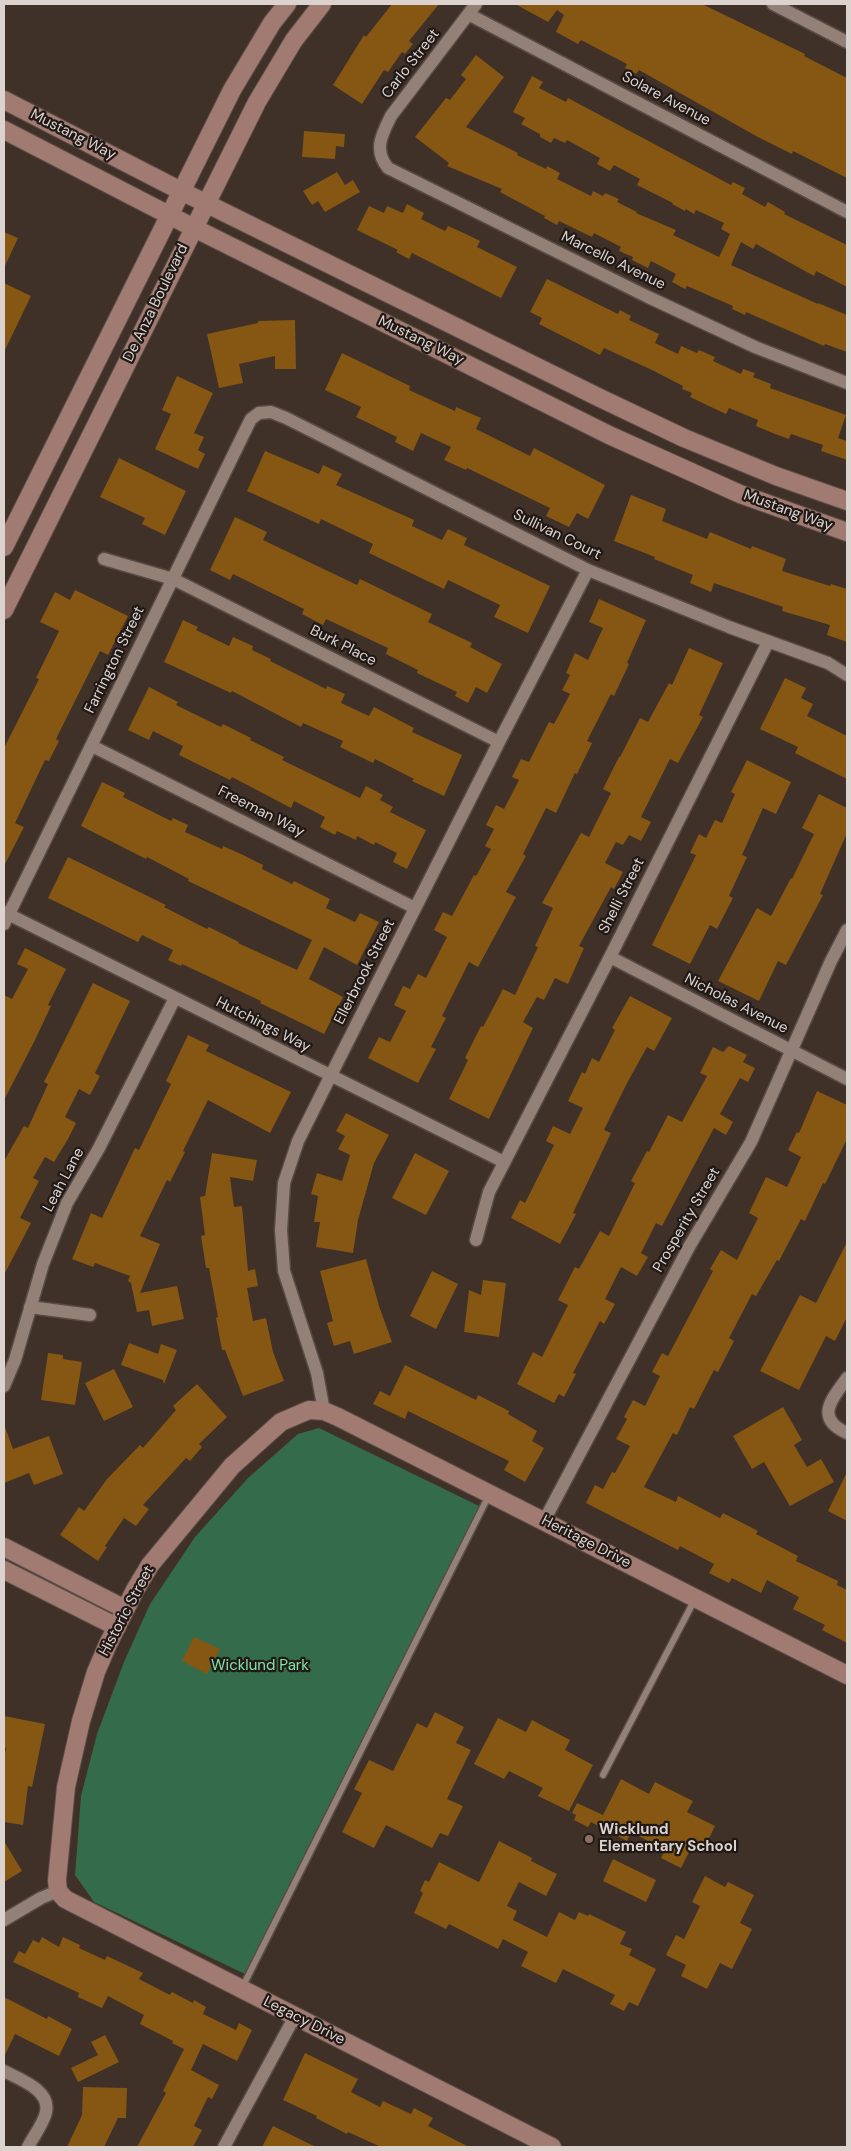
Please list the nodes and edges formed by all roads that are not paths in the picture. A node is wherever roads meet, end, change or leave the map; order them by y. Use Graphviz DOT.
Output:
graph roads {
  1 [pos="287,4"];
  2 [pos="322,4"];
  3 [pos="476,4"];
  4 [pos="773,4"];
  5 [pos="470,15"];
  6 [pos="847,42"];
  7 [pos="4,100"];
  8 [pos="4,130"];
  9 [pos="379,149"];
  10 [pos="181,191"];
  11 [pos="206,203"];
  12 [pos="847,212"];
  13 [pos="169,215"];
  14 [pos="194,228"];
  15 [pos="847,383"];
  16 [pos="259,413"];
  17 [pos="847,501"];
  18 [pos="847,532"];
  19 [pos="4,547"];
  20 [pos="104,559"];
  21 [pos="588,570"];
  22 [pos="173,579"];
  23 [pos="4,610"];
  24 [pos="768,642"];
  25 [pos="847,675"];
  26 [pos="499,742"];
  27 [pos="92,746"];
  28 [pos="415,908"];
  29 [pos="5,917"];
  30 [pos="847,930"];
  31 [pos="610,957"];
  32 [pos="175,998"];
  33 [pos="792,1050"];
  34 [pos="330,1077"];
  35 [pos="847,1079"];
  36 [pos="504,1162"];
  37 [pos="476,1240"];
  38 [pos="30,1307"];
  39 [pos="90,1315"];
  40 [pos="847,1378"];
  41 [pos="4,1386"];
  42 [pos="324,1411"];
  43 [pos="847,1434"];
  44 [pos="489,1495"];
  45 [pos="544,1521"];
  46 [pos="4,1546"];
  47 [pos="4,1570"];
  48 [pos="696,1598"];
  49 [pos="126,1609"];
  50 [pos="117,1627"];
  51 [pos="847,1676"];
  52 [pos="603,1775"];
  53 [pos="58,1891"];
  54 [pos="4,1920"];
  55 [pos="241,1989"];
  56 [pos="295,2016"];
  57 [pos="4,2071"];
  58 [pos="28,2147"];
  59 [pos="224,2147"];
  60 [pos="552,2147"];
  1 -- 10 [label="street, De Anza Boulevard"];
  2 -- 11 [label="street, De Anza Boulevard"];
  3 -- 5 [label="street, Carlo Street"];
  4 -- 6 [label="street"];
  5 -- 9 [label="street, Carlo Street"];
  5 -- 12 [label="street, Solare Avenue"];
  7 -- 10 [label="street, Mustang Way"];
  8 -- 13 [label="street, Mustang Way"];
  9 -- 15 [label="street, Marcello Avenue"];
  10 -- 11 [label="street, Mustang Way"];
  10 -- 13 [label="street, De Anza Boulevard"];
  11 -- 14 [label="street, De Anza Boulevard"];
  11 -- 17 [label="street, Mustang Way"];
  13 -- 14 [label="street, Mustang Way"];
  13 -- 19 [label="street, De Anza Boulevard"];
  14 -- 18 [label="street, Mustang Way"];
  14 -- 23 [label="street, De Anza Boulevard"];
  16 -- 21 [label="street, Sullivan Court"];
  16 -- 22 [label="street, Farrington Street"];
  20 -- 22 [label="street, Burk Place"];
  21 -- 24 [label="street, Sullivan Court"];
  21 -- 26 [label="street, Ellerbrook Street"];
  22 -- 26 [label="street, Burk Place"];
  22 -- 27 [label="street, Farrington Street"];
  24 -- 25 [label="street, Sullivan Court"];
  24 -- 31 [label="street, Shelli Street"];
  26 -- 28 [label="street, Ellerbrook Street"];
  27 -- 28 [label="street, Freeman Way"];
  27 -- 29 [label="street, Farrington Street"];
  28 -- 34 [label="street, Ellerbrook Street"];
  29 -- 32 [label="street, Hutchings Way"];
  30 -- 33 [label="street, Prosperity Street"];
  31 -- 33 [label="street, Nicholas Avenue"];
  31 -- 36 [label="street, Shelli Street"];
  32 -- 34 [label="street, Hutchings Way"];
  32 -- 38 [label="street, Leah Lane"];
  33 -- 35 [label="street, Nicholas Avenue"];
  33 -- 45 [label="street, Prosperity Street"];
  34 -- 36 [label="street, Hutchings Way"];
  34 -- 42 [label="street, Ellerbrook Street"];
  36 -- 37 [label="street, Shelli Street"];
  38 -- 39 [label="street"];
  38 -- 41 [label="street, Leah Lane"];
  40 -- 43 [label="street"];
  42 -- 44 [label="street, Heritage Drive"];
  42 -- 49 [label="street, Historic Street"];
  44 -- 45 [label="street, Heritage Drive"];
  44 -- 55 [label="lane"];
  45 -- 48 [label="street, Heritage Drive"];
  46 -- 49 [label="street"];
  47 -- 50 [label="street"];
  48 -- 51 [label="street, Heritage Drive"];
  48 -- 52 [label="lane"];
  49 -- 50 [label="street, Historic Street"];
  50 -- 53 [label="street, Historic Street"];
  53 -- 54 [label="street"];
  53 -- 55 [label="street, Legacy Drive"];
  55 -- 56 [label="street, Legacy Drive"];
  56 -- 59 [label="street"];
  56 -- 60 [label="street, Legacy Drive"];
  57 -- 58 [label="street"];
}
